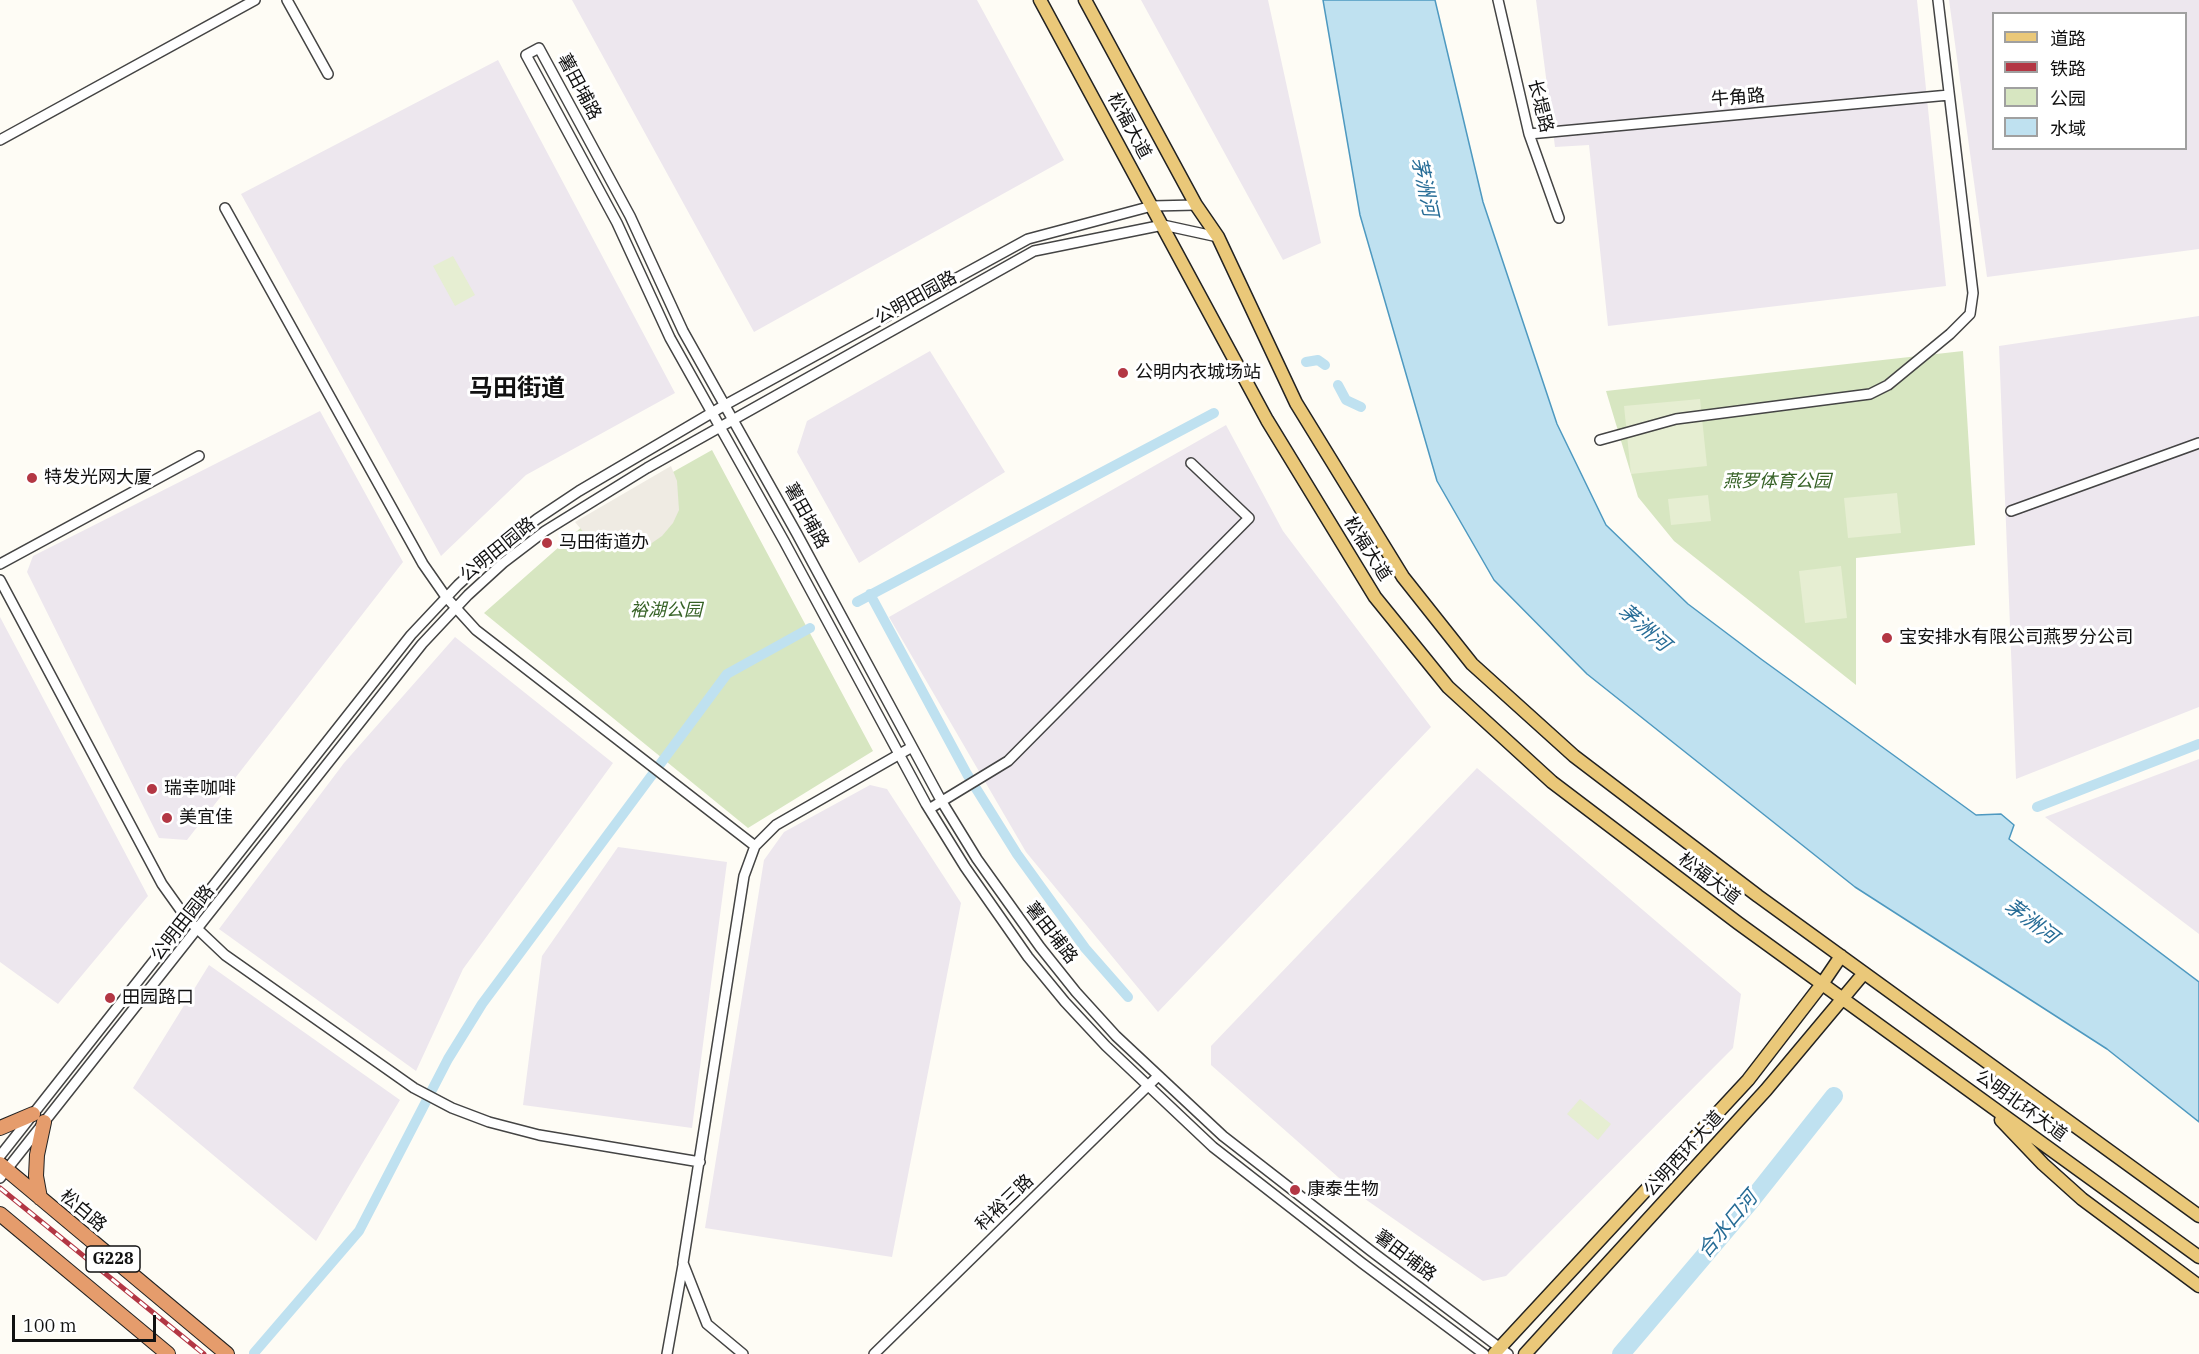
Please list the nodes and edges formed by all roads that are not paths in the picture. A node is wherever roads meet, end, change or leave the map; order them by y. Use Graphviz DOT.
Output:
graph roads {
  1 [pos="255,0"];
  2 [pos="287,0"];
  3 [pos="1040,0"];
  4 [pos="1085,0"];
  5 [pos="1498,0"];
  6 [pos="1938,0"];
  7 [pos="328,74"];
  8 [pos="1950,94"];
  9 [pos="1529,134"];
  10 [pos="0,140"];
  11 [pos="1196,205"];
  12 [pos="1152,206"];
  13 [pos="225,208"];
  14 [pos="1559,218"];
  15 [pos="1163,225"];
  16 [pos="1218,237"];
  17 [pos="725,405"];
  18 [pos="712,413"];
  19 [pos="733,419"];
  20 [pos="720,427"];
  21 [pos="1600,440"];
  22 [pos="2199,443"];
  23 [pos="199,456"];
  24 [pos="1191,463"];
  25 [pos="2012,511"];
  26 [pos="0,564"];
  27 [pos="0,580"];
  28 [pos="446,597"];
  29 [pos="455,608"];
  30 [pos="912,747"];
  31 [pos="899,754"];
  32 [pos="942,802"];
  33 [pos="929,809"];
  34 [pos="755,846"];
  35 [pos="187,919"];
  36 [pos="198,930"];
  37 [pos="1841,956"];
  38 [pos="1864,973"];
  39 [pos="1822,984"];
  40 [pos="1843,999"];
  41 [pos="1158,1076"];
  42 [pos="1148,1087"];
  43 [pos="1979,1098"];
  44 [pos="38,1118"];
  45 [pos="0,1128"];
  46 [pos="0,1156"];
  47 [pos="700,1162"];
  48 [pos="2,1171"];
  49 [pos="40,1198"];
  50 [pos="0,1214"];
  51 [pos="2199,1216"];
  52 [pos="2199,1257"];
  53 [pos="683,1263"];
  54 [pos="2199,1286"];
  55 [pos="1501,1352"];
  56 [pos="168,1354"];
  57 [pos="227,1354"];
  58 [pos="667,1354"];
  59 [pos="743,1354"];
  60 [pos="874,1354"];
  61 [pos="1484,1354"];
  62 [pos="1525,1354"];
  1 -- 10 [label="street"];
  2 -- 7 [label="street"];
  3 -- 12 [label="main road, 松福大道"];
  4 -- 11 [label="main road, 松福大道"];
  5 -- 9 [label="street, 长堤路"];
  6 -- 8 [label="street"];
  8 -- 9 [label="street, 牛角路"];
  8 -- 21 [label="street"];
  9 -- 14 [label="street, 长堤路"];
  11 -- 12 [label="street, 公明田园路"];
  11 -- 16 [label="main road, 松福大道"];
  12 -- 15 [label="main road, 松福大道"];
  12 -- 17 [label="street, 公明田园路"];
  13 -- 28 [label="street"];
  15 -- 16 [label="street, 公明田园路"];
  15 -- 19 [label="street, 公明田园路"];
  15 -- 39 [label="main road, 松福大道"];
  16 -- 37 [label="main road, 松福大道"];
  17 -- 18 [label="street, 公明田园路"];
  17 -- 18 [label="street, 薯田埔路"];
  17 -- 19 [label="street, 薯田埔路"];
  18 -- 20 [label="street, 薯田埔路"];
  18 -- 28 [label="street, 公明田园路"];
  19 -- 20 [label="street, 公明田园路"];
  19 -- 30 [label="street, 薯田埔路"];
  20 -- 29 [label="street, 公明田园路"];
  20 -- 31 [label="street, 薯田埔路"];
  22 -- 25 [label="street"];
  23 -- 26 [label="street"];
  24 -- 32 [label="street"];
  27 -- 35 [label="street"];
  28 -- 29 [label="street"];
  28 -- 35 [label="street, 公明田园路"];
  29 -- 34 [label="street"];
  29 -- 36 [label="street, 公明田园路"];
  30 -- 31 [label="street"];
  30 -- 32 [label="street, 薯田埔路"];
  31 -- 33 [label="street, 薯田埔路"];
  31 -- 34 [label="street"];
  32 -- 33 [label="street"];
  32 -- 41 [label="street, 薯田埔路"];
  33 -- 42 [label="street, 薯田埔路"];
  34 -- 47 [label="street"];
  35 -- 36 [label="street"];
  35 -- 44 [label="street, 公明田园路"];
  36 -- 44 [label="street, 公明田园路"];
  36 -- 47 [label="street"];
  37 -- 38 [label="main road, 公明北环大道"];
  37 -- 39 [label="main road, 公明西环大道"];
  38 -- 40 [label="main road, 公明西环大道"];
  38 -- 51 [label="main road, 公明北环大道"];
  39 -- 40 [label="main road, 公明北环大道"];
  39 -- 55 [label="main road, 公明西环大道"];
  40 -- 43 [label="main road, 公明北环大道"];
  40 -- 62 [label="main road, 公明西环大道"];
  41 -- 42 [label="street, 科裕三路"];
  41 -- 55 [label="street, 薯田埔路"];
  42 -- 60 [label="street, 科裕三路"];
  42 -- 61 [label="street, 薯田埔路"];
  43 -- 52 [label="main road, 公明北环大道"];
  43 -- 54 [label="main road"];
  44 -- 45 [label="highway"];
  44 -- 46 [label="street, 公明田园路"];
  44 -- 48 [label="street, 公明田园路"];
  44 -- 49 [label="highway"];
  47 -- 53 [label="street"];
  48 -- 49 [label="highway, 松白路 / G228"];
  49 -- 57 [label="highway, 松白路 / G228"];
  50 -- 56 [label="highway, G228"];
  53 -- 58 [label="street"];
  53 -- 59 [label="street"];
}
